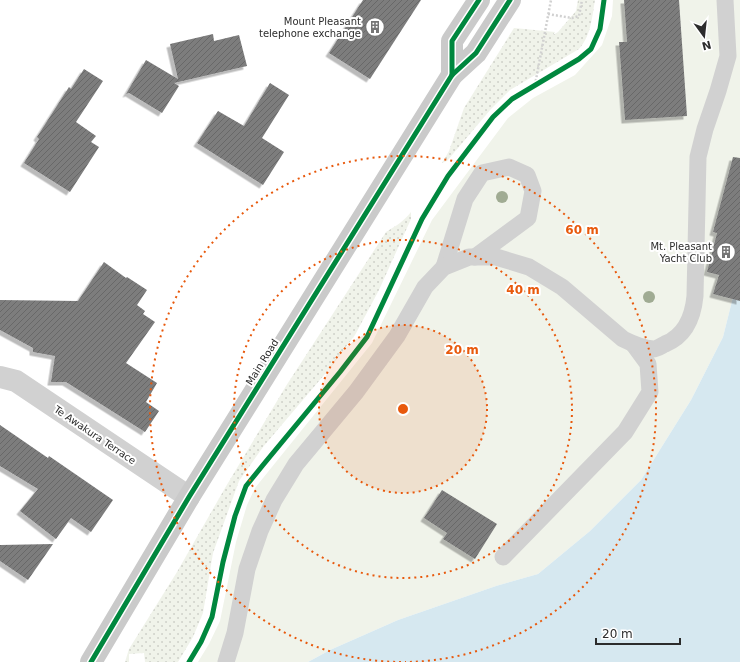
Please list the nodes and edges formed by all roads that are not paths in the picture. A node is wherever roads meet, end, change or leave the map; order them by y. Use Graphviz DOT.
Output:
graph roads {
  1 [pos="479,0"];
  2 [pos="510,0"];
  3 [pos="725,0"];
  4 [pos="452,75"];
  5 [pos="475,257"];
  6 [pos="444,267"];
  7 [pos="634,345"];
  8 [pos="0,377"];
  9 [pos="189,497"];
  10 [pos="503,557"];
  11 [pos="91,662"];
  12 [pos="226,662"];
  1 -- 4 [label="main road"];
  2 -- 4 [label="main road, Main Road"];
  3 -- 7 [label="lane"];
  4 -- 9 [label="main road, Main Road"];
  5 -- 6 [label="lane"];
  5 -- 6 [label="lane"];
  5 -- 7 [label="lane"];
  6 -- 12 [label="lane"];
  7 -- 10 [label="lane"];
  8 -- 9 [label="street, Te Awakura Terrace"];
  9 -- 11 [label="main road, Main Road"];
}
